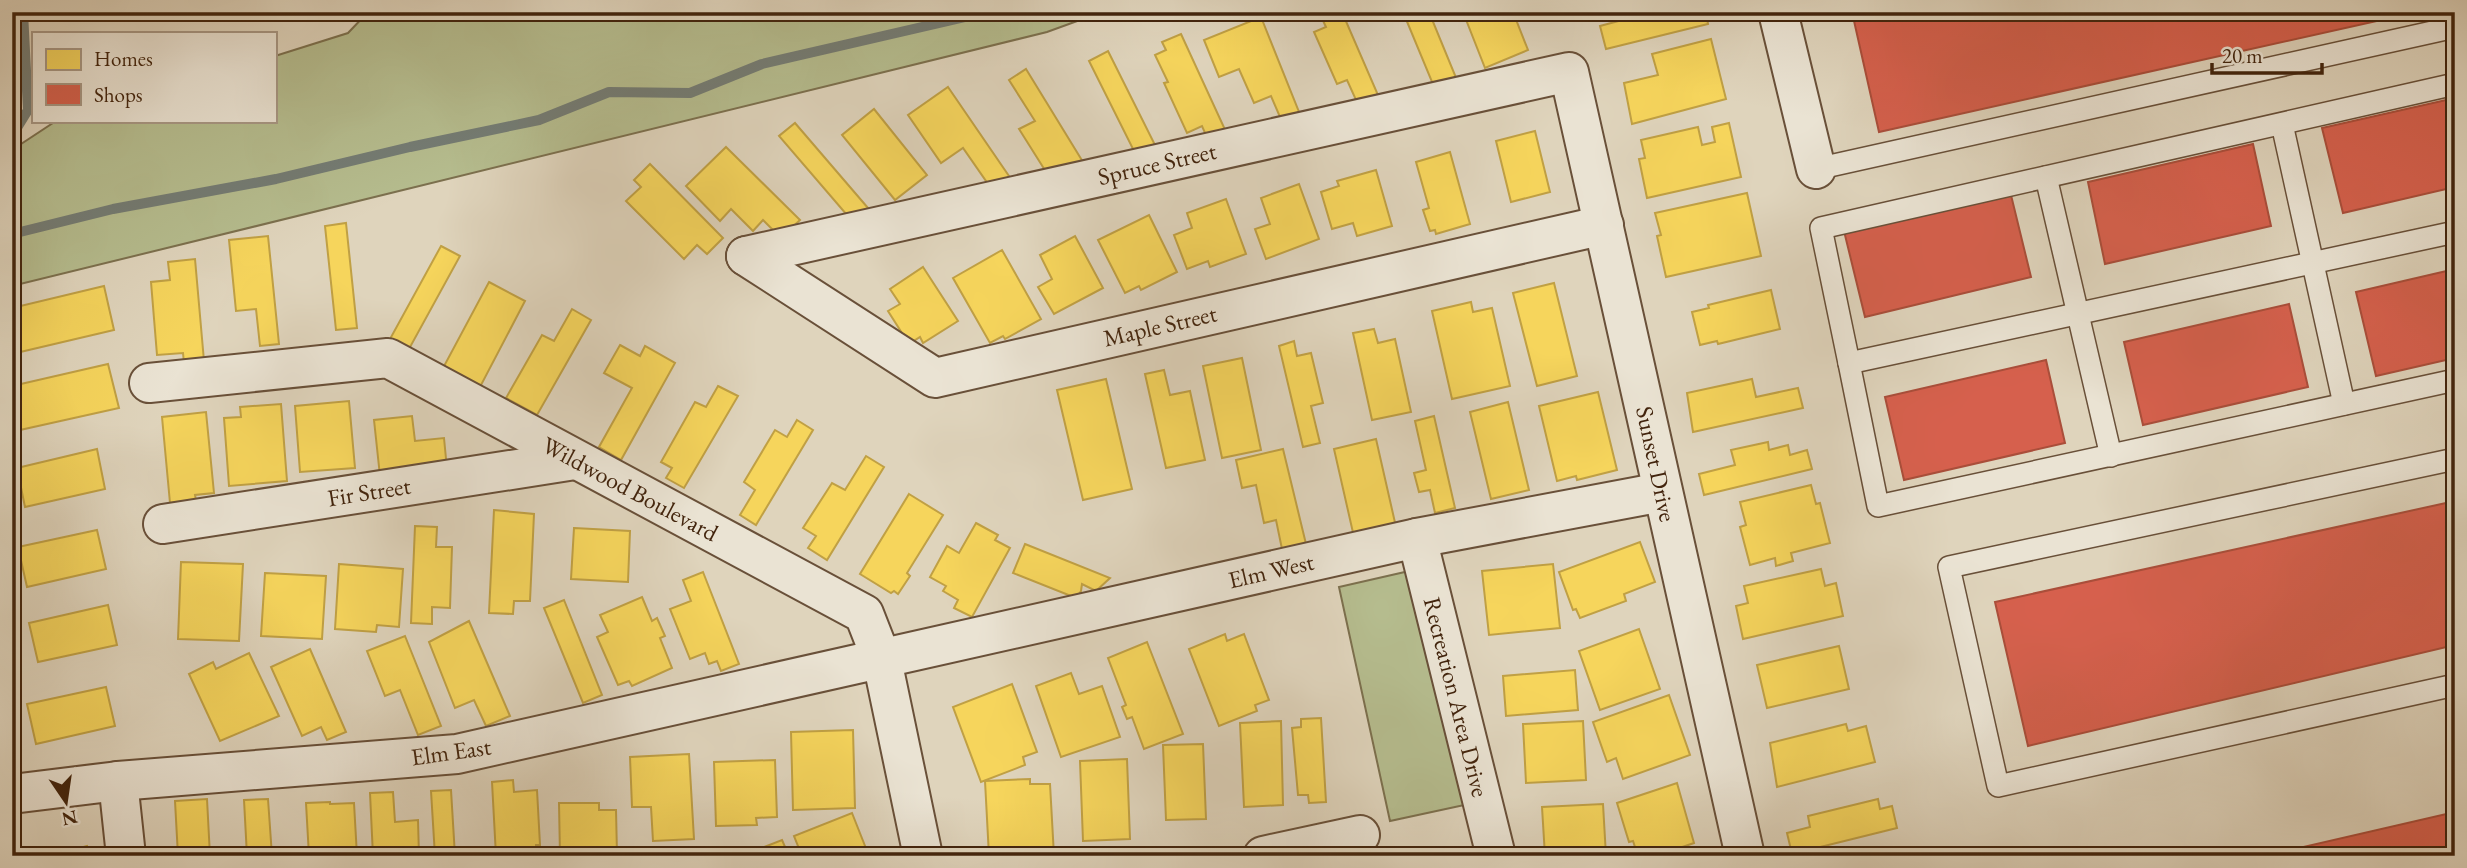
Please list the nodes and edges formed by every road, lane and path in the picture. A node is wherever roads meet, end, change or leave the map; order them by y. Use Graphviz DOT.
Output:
graph roads {
  1 [pos="1778,12"];
  2 [pos="2455,27"];
  3 [pos="1569,72"];
  4 [pos="2455,85"];
  5 [pos="2282,124"];
  6 [pos="1816,169"];
  7 [pos="2046,177"];
  8 [pos="1604,225"];
  9 [pos="2455,232"];
  10 [pos="746,256"];
  11 [pos="2312,263"];
  12 [pos="2076,314"];
  13 [pos="1849,363"];
  14 [pos="2455,380"];
  15 [pos="149,383"];
  16 [pos="2344,404"];
  17 [pos="2111,456"];
  18 [pos="2455,459"];
  19 [pos="575,460"];
  20 [pos="1662,492"];
  21 [pos="163,524"];
  22 [pos="1417,538"];
  23 [pos="882,660"];
  24 [pos="2455,685"];
  25 [pos="118,780"];
  26 [pos="12,794"];
  27 [pos="1360,835"];
  28 [pos="126,856"];
  29 [pos="923,856"];
  30 [pos="1263,856"];
  31 [pos="1496,856"];
  32 [pos="1745,856"];
  1 -- 6 [label="street"];
  2 -- 6 [label="lane"];
  3 -- 8 [label="street, Sunset Drive"];
  3 -- 10 [label="street, Spruce Street"];
  4 -- 5 [label="lane"];
  5 -- 7 [label="lane"];
  5 -- 11 [label="lane"];
  7 -- 12 [label="lane"];
  7 -- 13 [label="lane"];
  8 -- 10 [label="street, Maple Street"];
  8 -- 20 [label="street, Sunset Drive"];
  9 -- 11 [label="lane"];
  11 -- 12 [label="lane"];
  11 -- 16 [label="lane"];
  12 -- 13 [label="lane"];
  12 -- 17 [label="lane"];
  13 -- 17 [label="lane"];
  14 -- 16 [label="lane"];
  15 -- 19 [label="street, Wildwood Boulevard"];
  16 -- 17 [label="lane"];
  18 -- 24 [label="lane"];
  19 -- 21 [label="street, Fir Street"];
  19 -- 23 [label="street, Wildwood Boulevard"];
  20 -- 22 [label="street, Elm West"];
  20 -- 32 [label="street, Sunset Drive"];
  22 -- 23 [label="street, Elm West"];
  22 -- 31 [label="street, Recreation Area Drive"];
  23 -- 25 [label="street, Elm East"];
  23 -- 29 [label="street, Wildwood Boulevard"];
  25 -- 26 [label="street, Elm East"];
  25 -- 28 [label="street"];
  27 -- 30 [label="street"];
}
